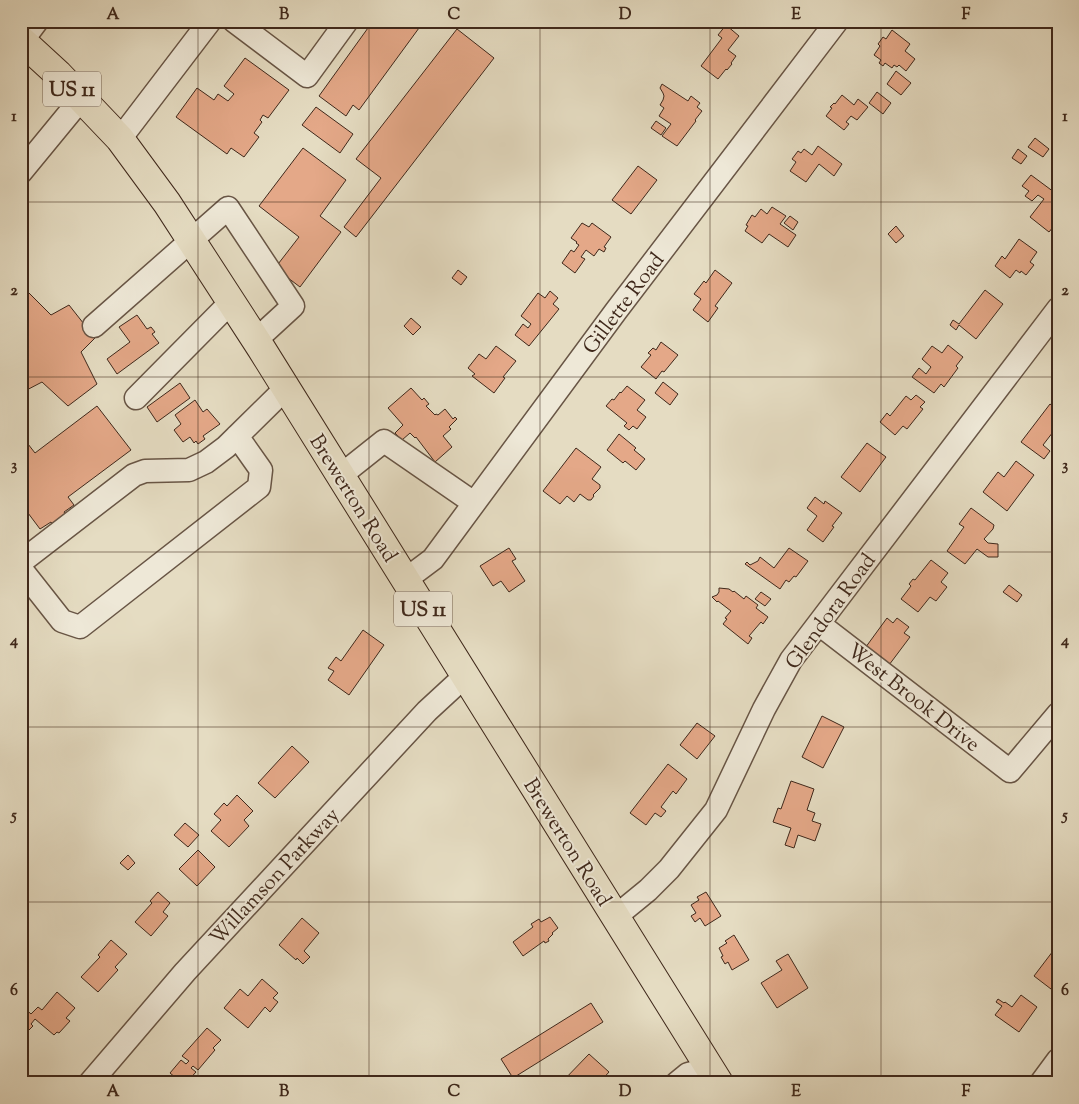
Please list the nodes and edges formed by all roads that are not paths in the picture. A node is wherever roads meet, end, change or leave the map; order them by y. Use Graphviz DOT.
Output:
graph roads {
  1 [pos="210,21"];
  2 [pos="234,21"];
  3 [pos="837,21"];
  4 [pos="339,24"];
  5 [pos="27,34"];
  6 [pos="81,99"];
  7 [pos="120,139"];
  8 [pos="21,172"];
  9 [pos="191,240"];
  10 [pos="231,302"];
  11 [pos="1058,309"];
  12 [pos="94,326"];
  13 [pos="256,340"];
  14 [pos="286,388"];
  15 [pos="136,398"];
  16 [pos="237,436"];
  17 [pos="340,476"];
  18 [pos="474,503"];
  19 [pos="21,562"];
  20 [pos="21,569"];
  21 [pos="405,580"];
  22 [pos="819,624"];
  23 [pos="465,676"];
  24 [pos="1058,714"];
  25 [pos="615,917"];
  26 [pos="1058,1060"];
  27 [pos="715,1075"];
  28 [pos="90,1083"];
  29 [pos="677,1083"];
  30 [pos="1040,1083"];
  1 -- 7 [label="street"];
  2 -- 4 [label="street"];
  3 -- 18 [label="street, Gillette Road"];
  5 -- 6 [label="main road, Brewerton Road / US 11"];
  6 -- 7 [label="main road, Brewerton Road / US 11"];
  6 -- 8 [label="street"];
  7 -- 9 [label="main road, Brewerton Road / US 11"];
  9 -- 10 [label="main road, Brewerton Road / US 11"];
  9 -- 12 [label="street"];
  9 -- 13 [label="street"];
  10 -- 13 [label="main road, Brewerton Road / US 11"];
  10 -- 15 [label="street"];
  11 -- 22 [label="street, Glendora Road"];
  13 -- 14 [label="main road, Brewerton Road / US 11"];
  14 -- 16 [label="street"];
  14 -- 17 [label="main road, Brewerton Road / US 11"];
  16 -- 19 [label="street"];
  16 -- 20 [label="street"];
  17 -- 18 [label="street"];
  17 -- 21 [label="main road, Brewerton Road / US 11"];
  18 -- 21 [label="street, Gillette Road"];
  21 -- 23 [label="main road, Brewerton Road / US 11"];
  22 -- 24 [label="street, West Brook Drive"];
  22 -- 25 [label="street, Glendora Road"];
  23 -- 25 [label="main road, Brewerton Road / US 11"];
  23 -- 28 [label="street, Willamson Parkway"];
  25 -- 27 [label="main road, Brewerton Road / US 11"];
  26 -- 30 [label="street"];
  27 -- 29 [label="street"];
}
